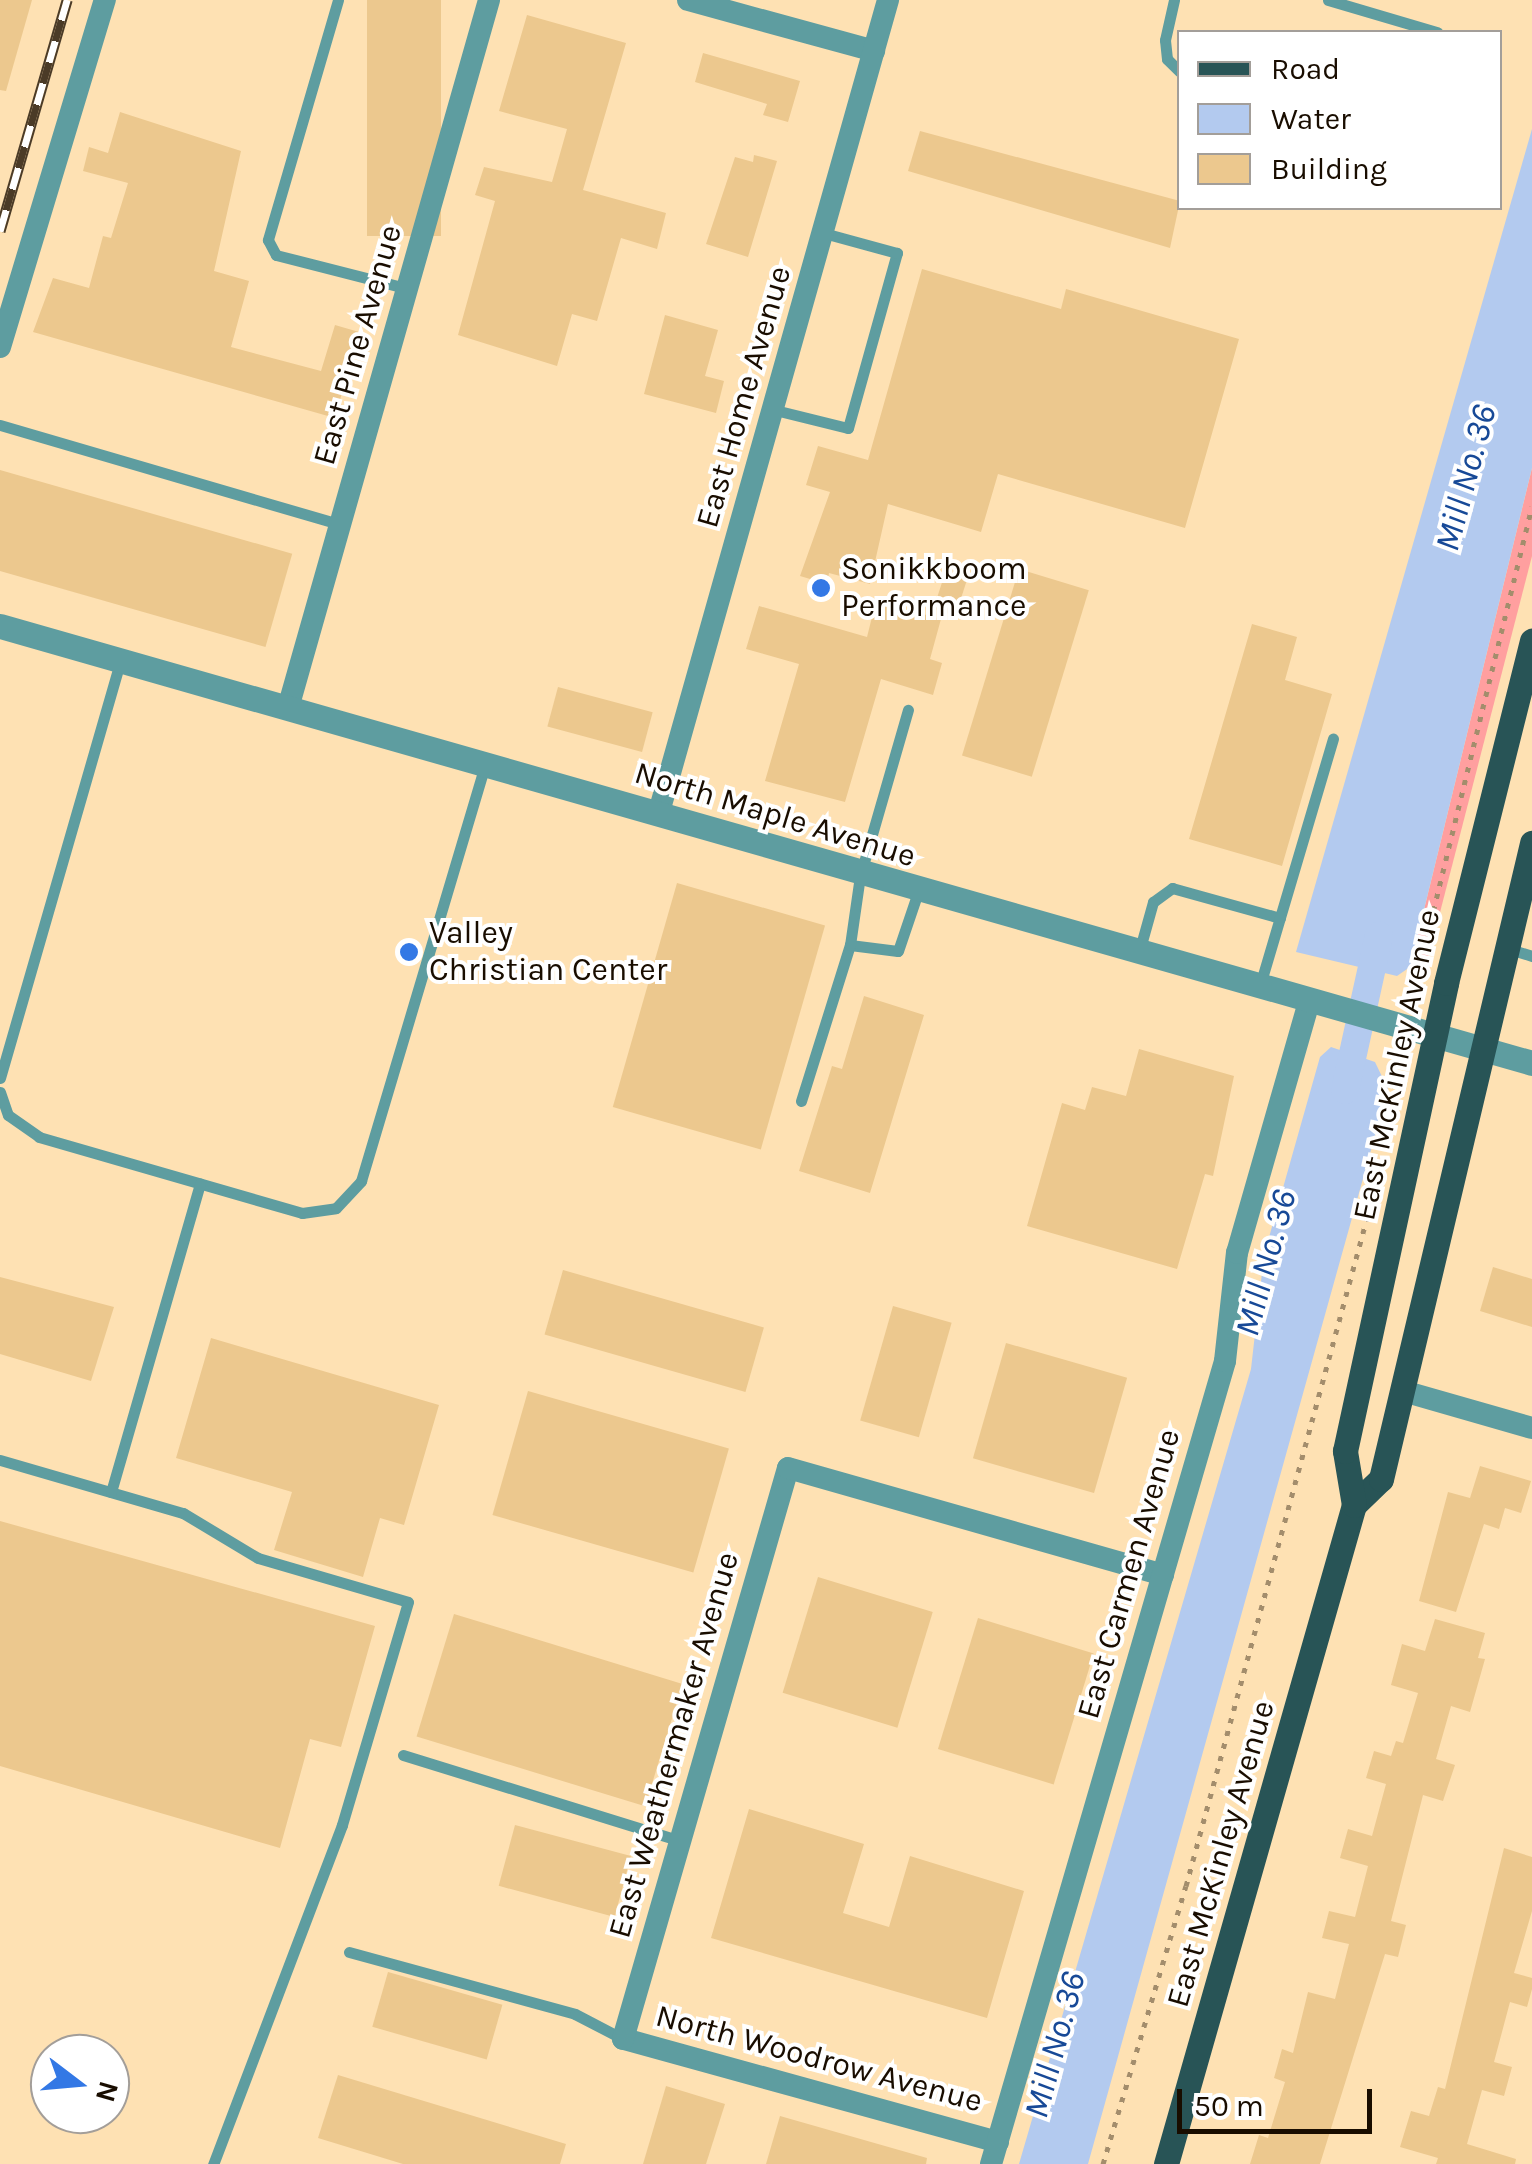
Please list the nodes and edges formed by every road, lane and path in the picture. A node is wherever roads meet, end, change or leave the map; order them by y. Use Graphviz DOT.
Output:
graph roads {
  1 [pos="105,0"];
  2 [pos="338,0"];
  3 [pos="489,0"];
  4 [pos="688,0"];
  5 [pos="888,0"];
  6 [pos="1174,0"];
  7 [pos="1328,0"];
  8 [pos="1430,30"];
  9 [pos="874,51"];
  10 [pos="1177,69"];
  11 [pos="824,233"];
  12 [pos="409,290"];
  13 [pos="0,347"];
  14 [pos="776,410"];
  15 [pos="0,425"];
  16 [pos="1532,507"];
  17 [pos="339,524"];
  18 [pos="0,626"];
  19 [pos="1532,642"];
  20 [pos="120,661"];
  21 [pos="288,708"];
  22 [pos="908,710"];
  23 [pos="1333,740"];
  24 [pos="484,769"];
  25 [pos="660,812"];
  26 [pos="1532,845"];
  27 [pos="860,876"];
  28 [pos="918,892"];
  29 [pos="1280,918"];
  30 [pos="850,945"];
  31 [pos="1506,948"];
  32 [pos="1139,952"];
  33 [pos="1532,956"];
  34 [pos="1418,974"];
  35 [pos="1260,985"];
  36 [pos="1310,999"];
  37 [pos="1436,1035"];
  38 [pos="1482,1048"];
  39 [pos="1532,1063"];
  40 [pos="1391,1070"];
  41 [pos="0,1078"];
  42 [pos="0,1092"];
  43 [pos="801,1101"];
  44 [pos="1395,1104"];
  45 [pos="200,1184"];
  46 [pos="1370,1208"];
  47 [pos="1403,1391"];
  48 [pos="1532,1428"];
  49 [pos="0,1460"];
  50 [pos="111,1492"];
  51 [pos="1354,1505"];
  52 [pos="1164,1574"];
  53 [pos="403,1755"];
  54 [pos="680,1841"];
  55 [pos="349,1952"];
  56 [pos="623,2039"];
  57 [pos="994,2153"];
  58 [pos="213,2164"];
  59 [pos="1102,2164"];
  60 [pos="1166,2164"];
  1 -- 13 [label="street"];
  2 -- 12 [label="lane"];
  3 -- 12 [label="street, East Pine Avenue"];
  4 -- 9 [label="street"];
  5 -- 9 [label="street, East Home Avenue"];
  6 -- 10 [label="lane"];
  7 -- 8 [label="lane"];
  9 -- 11 [label="street, East Home Avenue"];
  11 -- 14 [label="street, East Home Avenue"];
  11 -- 14 [label="lane"];
  12 -- 17 [label="street, East Pine Avenue"];
  14 -- 25 [label="street, East Home Avenue"];
  15 -- 17 [label="lane"];
  16 -- 34 [label="path"];
  17 -- 21 [label="street, East Pine Avenue"];
  18 -- 20 [label="street, North Maple Avenue"];
  19 -- 37 [label="main road, East McKinley Avenue"];
  20 -- 21 [label="street, North Maple Avenue"];
  20 -- 41 [label="lane"];
  21 -- 24 [label="street, North Maple Avenue"];
  22 -- 27 [label="lane"];
  23 -- 29 [label="lane"];
  24 -- 25 [label="street, North Maple Avenue"];
  24 -- 45 [label="lane"];
  25 -- 27 [label="street, North Maple Avenue"];
  26 -- 31 [label="main road, East McKinley Avenue"];
  27 -- 28 [label="street, North Maple Avenue"];
  27 -- 30 [label="lane"];
  28 -- 30 [label="lane"];
  28 -- 32 [label="street, North Maple Avenue"];
  29 -- 32 [label="lane"];
  29 -- 35 [label="lane"];
  30 -- 43 [label="lane"];
  31 -- 33 [label="lane"];
  31 -- 38 [label="main road, East McKinley Avenue"];
  32 -- 35 [label="street, North Maple Avenue"];
  35 -- 36 [label="street, North Maple Avenue"];
  36 -- 37 [label="street, North Maple Avenue"];
  36 -- 52 [label="street, East Carmen Avenue"];
  37 -- 38 [label="street, North Maple Avenue"];
  37 -- 51 [label="main road, East McKinley Avenue"];
  38 -- 39 [label="street, North Maple Avenue"];
  38 -- 47 [label="main road, East McKinley Avenue"];
  40 -- 44 [label="path"];
  42 -- 45 [label="lane"];
  45 -- 50 [label="lane"];
  46 -- 59 [label="path"];
  47 -- 48 [label="street"];
  47 -- 51 [label="main road, East McKinley Avenue"];
  49 -- 50 [label="lane"];
  50 -- 58 [label="lane"];
  51 -- 60 [label="main road, East McKinley Avenue"];
  52 -- 54 [label="street, East Weathermaker Avenue"];
  52 -- 57 [label="street, East Carmen Avenue"];
  53 -- 54 [label="lane"];
  54 -- 56 [label="street, East Weathermaker Avenue"];
  55 -- 56 [label="lane"];
  56 -- 57 [label="street, North Woodrow Avenue"];
}
